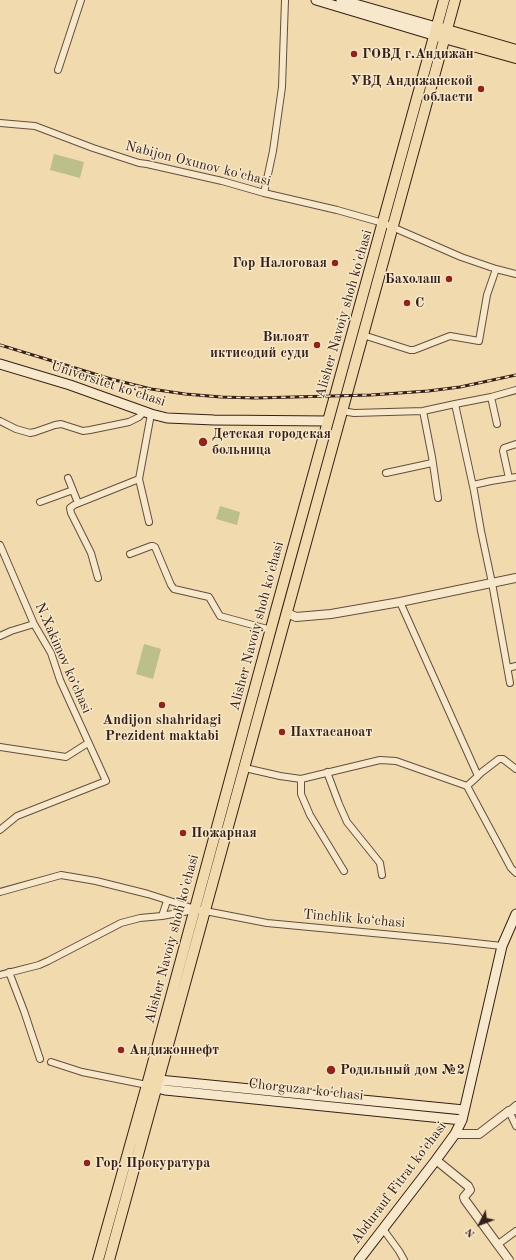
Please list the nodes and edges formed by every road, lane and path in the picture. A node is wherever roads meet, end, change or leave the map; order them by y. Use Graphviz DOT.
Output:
graph roads {
  1 [pos="81,0"];
  2 [pos="285,0"];
  3 [pos="316,0"];
  4 [pos="341,0"];
  5 [pos="444,0"];
  6 [pos="455,0"];
  7 [pos="328,2"];
  8 [pos="364,10"];
  9 [pos="435,31"];
  10 [pos="445,34"];
  11 [pos="516,50"];
  12 [pos="516,58"];
  13 [pos="58,70"];
  14 [pos="0,124"];
  15 [pos="264,193"];
  16 [pos="388,225"];
  17 [pos="496,269"];
  18 [pos="516,274"];
  19 [pos="363,335"];
  20 [pos="0,364"];
  21 [pos="516,390"];
  22 [pos="491,397"];
  23 [pos="455,404"];
  24 [pos="342,411"];
  25 [pos="423,411"];
  26 [pos="148,412"];
  27 [pos="0,421"];
  28 [pos="328,421"];
  29 [pos="497,424"];
  30 [pos="516,444"];
  31 [pos="432,463"];
  32 [pos="386,473"];
  33 [pos="516,477"];
  34 [pos="68,478"];
  35 [pos="508,478"];
  36 [pos="139,479"];
  37 [pos="473,485"];
  38 [pos="73,490"];
  39 [pos="438,498"];
  40 [pos="40,502"];
  41 [pos="78,503"];
  42 [pos="149,522"];
  43 [pos="295,542"];
  44 [pos="0,545"];
  45 [pos="306,545"];
  46 [pos="130,554"];
  47 [pos="98,578"];
  48 [pos="516,578"];
  49 [pos="492,583"];
  50 [pos="400,602"];
  51 [pos="276,610"];
  52 [pos="287,613"];
  53 [pos="34,624"];
  54 [pos="271,630"];
  55 [pos="0,636"];
  56 [pos="516,666"];
  57 [pos="508,668"];
  58 [pos="510,683"];
  59 [pos="245,727"];
  60 [pos="255,730"];
  61 [pos="88,743"];
  62 [pos="0,747"];
  63 [pos="245,768"];
  64 [pos="516,770"];
  65 [pos="327,772"];
  66 [pos="478,776"];
  67 [pos="301,778"];
  68 [pos="467,786"];
  69 [pos="0,830"];
  70 [pos="215,835"];
  71 [pos="226,838"];
  72 [pos="211,850"];
  73 [pos="221,853"];
  74 [pos="344,871"];
  75 [pos="516,873"];
  76 [pos="382,875"];
  77 [pos="0,892"];
  78 [pos="167,901"];
  79 [pos="200,910"];
  80 [pos="516,914"];
  81 [pos="162,916"];
  82 [pos="502,946"];
  83 [pos="9,972"];
  84 [pos="0,975"];
  85 [pos="40,1059"];
  86 [pos="51,1062"];
  87 [pos="153,1083"];
  88 [pos="516,1105"];
  89 [pos="464,1110"];
  90 [pos="513,1110"];
  91 [pos="462,1120"];
  92 [pos="516,1126"];
  93 [pos="455,1134"];
  94 [pos="436,1160"];
  95 [pos="383,1229"];
  96 [pos="516,1231"];
  97 [pos="497,1245"];
  98 [pos="98,1260"];
  99 [pos="109,1260"];
  100 [pos="359,1260"];
  101 [pos="404,1260"];
  102 [pos="509,1260"];
  1 -- 13 [label="street"];
  2 -- 15 [label="street"];
  3 -- 7 [label="main road"];
  4 -- 8 [label="main road"];
  5 -- 9 [label="main road, Alisher Navoiy shoh ko'chasi"];
  6 -- 10 [label="main road, Alisher Navoiy shoh ko'chasi"];
  7 -- 8 [label="main road"];
  8 -- 9 [label="main road"];
  9 -- 10 [label="main road"];
  9 -- 16 [label="main road, Alisher Navoiy shoh ko'chasi"];
  10 -- 11 [label="main road"];
  10 -- 12 [label="main road"];
  10 -- 16 [label="main road, Alisher Navoiy shoh ko'chasi"];
  14 -- 15 [label="street, Nabijon Oxunov ko'chasi"];
  15 -- 16 [label="street, Nabijon Oxunov ko'chasi"];
  16 -- 17 [label="street, Nabijon Oxunov ko'chasi"];
  16 -- 19 [label="main road, Alisher Navoiy shoh ko'chasi"];
  16 -- 28 [label="main road, Alisher Navoiy shoh ko'chasi"];
  17 -- 18 [label="street, Nabijon Oxunov ko'chasi"];
  17 -- 19 [label="street"];
  19 -- 24 [label="main road, Alisher Navoiy shoh ko'chasi"];
  20 -- 26 [label="main road, Universitet kо‘chasi"];
  21 -- 22 [label="street"];
  22 -- 23 [label="street"];
  22 -- 29 [label="street"];
  23 -- 25 [label="street"];
  23 -- 37 [label="street"];
  24 -- 25 [label="street"];
  24 -- 45 [label="main road, Alisher Navoiy shoh ko'chasi"];
  25 -- 31 [label="street"];
  26 -- 27 [label="street"];
  26 -- 28 [label="main road, Universitet kо‘chasi"];
  26 -- 36 [label="street"];
  28 -- 43 [label="main road, Alisher Navoiy shoh ko'chasi"];
  30 -- 35 [label="street"];
  31 -- 32 [label="street"];
  31 -- 39 [label="street"];
  33 -- 35 [label="street"];
  34 -- 38 [label="street"];
  35 -- 37 [label="street"];
  36 -- 41 [label="street"];
  36 -- 42 [label="street"];
  37 -- 49 [label="street"];
  38 -- 40 [label="street"];
  38 -- 41 [label="street"];
  41 -- 47 [label="street"];
  43 -- 45 [label="main road"];
  43 -- 51 [label="main road, Alisher Navoiy shoh ko'chasi"];
  44 -- 53 [label="street, N.Xakimov koʻchasi"];
  45 -- 52 [label="main road, Alisher Navoiy shoh ko'chasi"];
  46 -- 54 [label="street"];
  48 -- 49 [label="street"];
  49 -- 50 [label="street"];
  49 -- 57 [label="street"];
  50 -- 52 [label="street"];
  50 -- 66 [label="street"];
  51 -- 52 [label="main road"];
  51 -- 54 [label="main road, Alisher Navoiy shoh ko'chasi"];
  52 -- 60 [label="main road, Alisher Navoiy shoh ko'chasi"];
  53 -- 55 [label="street"];
  53 -- 61 [label="street, N.Xakimov koʻchasi"];
  54 -- 59 [label="main road, Alisher Navoiy shoh ko'chasi"];
  56 -- 57 [label="street"];
  57 -- 58 [label="street"];
  59 -- 60 [label="main road"];
  59 -- 70 [label="main road, Alisher Navoiy shoh ko'chasi"];
  60 -- 63 [label="main road, Alisher Navoiy shoh ko'chasi"];
  61 -- 62 [label="street"];
  61 -- 69 [label="street, N.Xakimov koʻchasi"];
  63 -- 67 [label="street"];
  63 -- 71 [label="main road, Alisher Navoiy shoh ko'chasi"];
  64 -- 66 [label="street"];
  65 -- 67 [label="street"];
  65 -- 68 [label="street"];
  65 -- 76 [label="street"];
  66 -- 68 [label="street"];
  67 -- 74 [label="street"];
  68 -- 75 [label="street"];
  70 -- 71 [label="main road"];
  70 -- 72 [label="main road, Alisher Navoiy shoh ko'chasi"];
  71 -- 73 [label="main road, Alisher Navoiy shoh ko'chasi"];
  72 -- 73 [label="main road"];
  72 -- 79 [label="main road, Alisher Navoiy shoh ko'chasi"];
  73 -- 79 [label="main road, Alisher Navoiy shoh ko'chasi"];
  77 -- 78 [label="street, Tinchlik kо‘chasi"];
  78 -- 79 [label="street, Tinchlik kо‘chasi"];
  78 -- 81 [label="street"];
  79 -- 81 [label="street"];
  79 -- 82 [label="street, Tinchlik kо‘chasi"];
  79 -- 87 [label="main road, Alisher Navoiy shoh ko'chasi"];
  80 -- 82 [label="main road, Abdurauf Fitrat koʻchasi"];
  81 -- 83 [label="street"];
  82 -- 89 [label="main road, Abdurauf Fitrat koʻchasi"];
  83 -- 84 [label="street"];
  83 -- 85 [label="street"];
  86 -- 87 [label="street"];
  87 -- 89 [label="main road, Chorguzar ko'chasi"];
  87 -- 91 [label="main road, Chorguzar ko'chasi"];
  87 -- 98 [label="main road, Alisher Navoiy shoh ko'chasi"];
  87 -- 99 [label="main road, Alisher Navoiy shoh ko'chasi"];
  88 -- 90 [label="street"];
  89 -- 91 [label="main road, Abdurauf Fitrat koʻchasi"];
  90 -- 92 [label="street"];
  90 -- 93 [label="street"];
  91 -- 93 [label="main road, Abdurauf Fitrat koʻchasi"];
  93 -- 94 [label="main road, Abdurauf Fitrat koʻchasi"];
  94 -- 95 [label="main road, Abdurauf Fitrat koʻchasi"];
  94 -- 97 [label="street"];
  95 -- 100 [label="main road, Abdurauf Fitrat koʻchasi"];
  95 -- 101 [label="street"];
  96 -- 97 [label="street"];
  97 -- 102 [label="street"];
}
